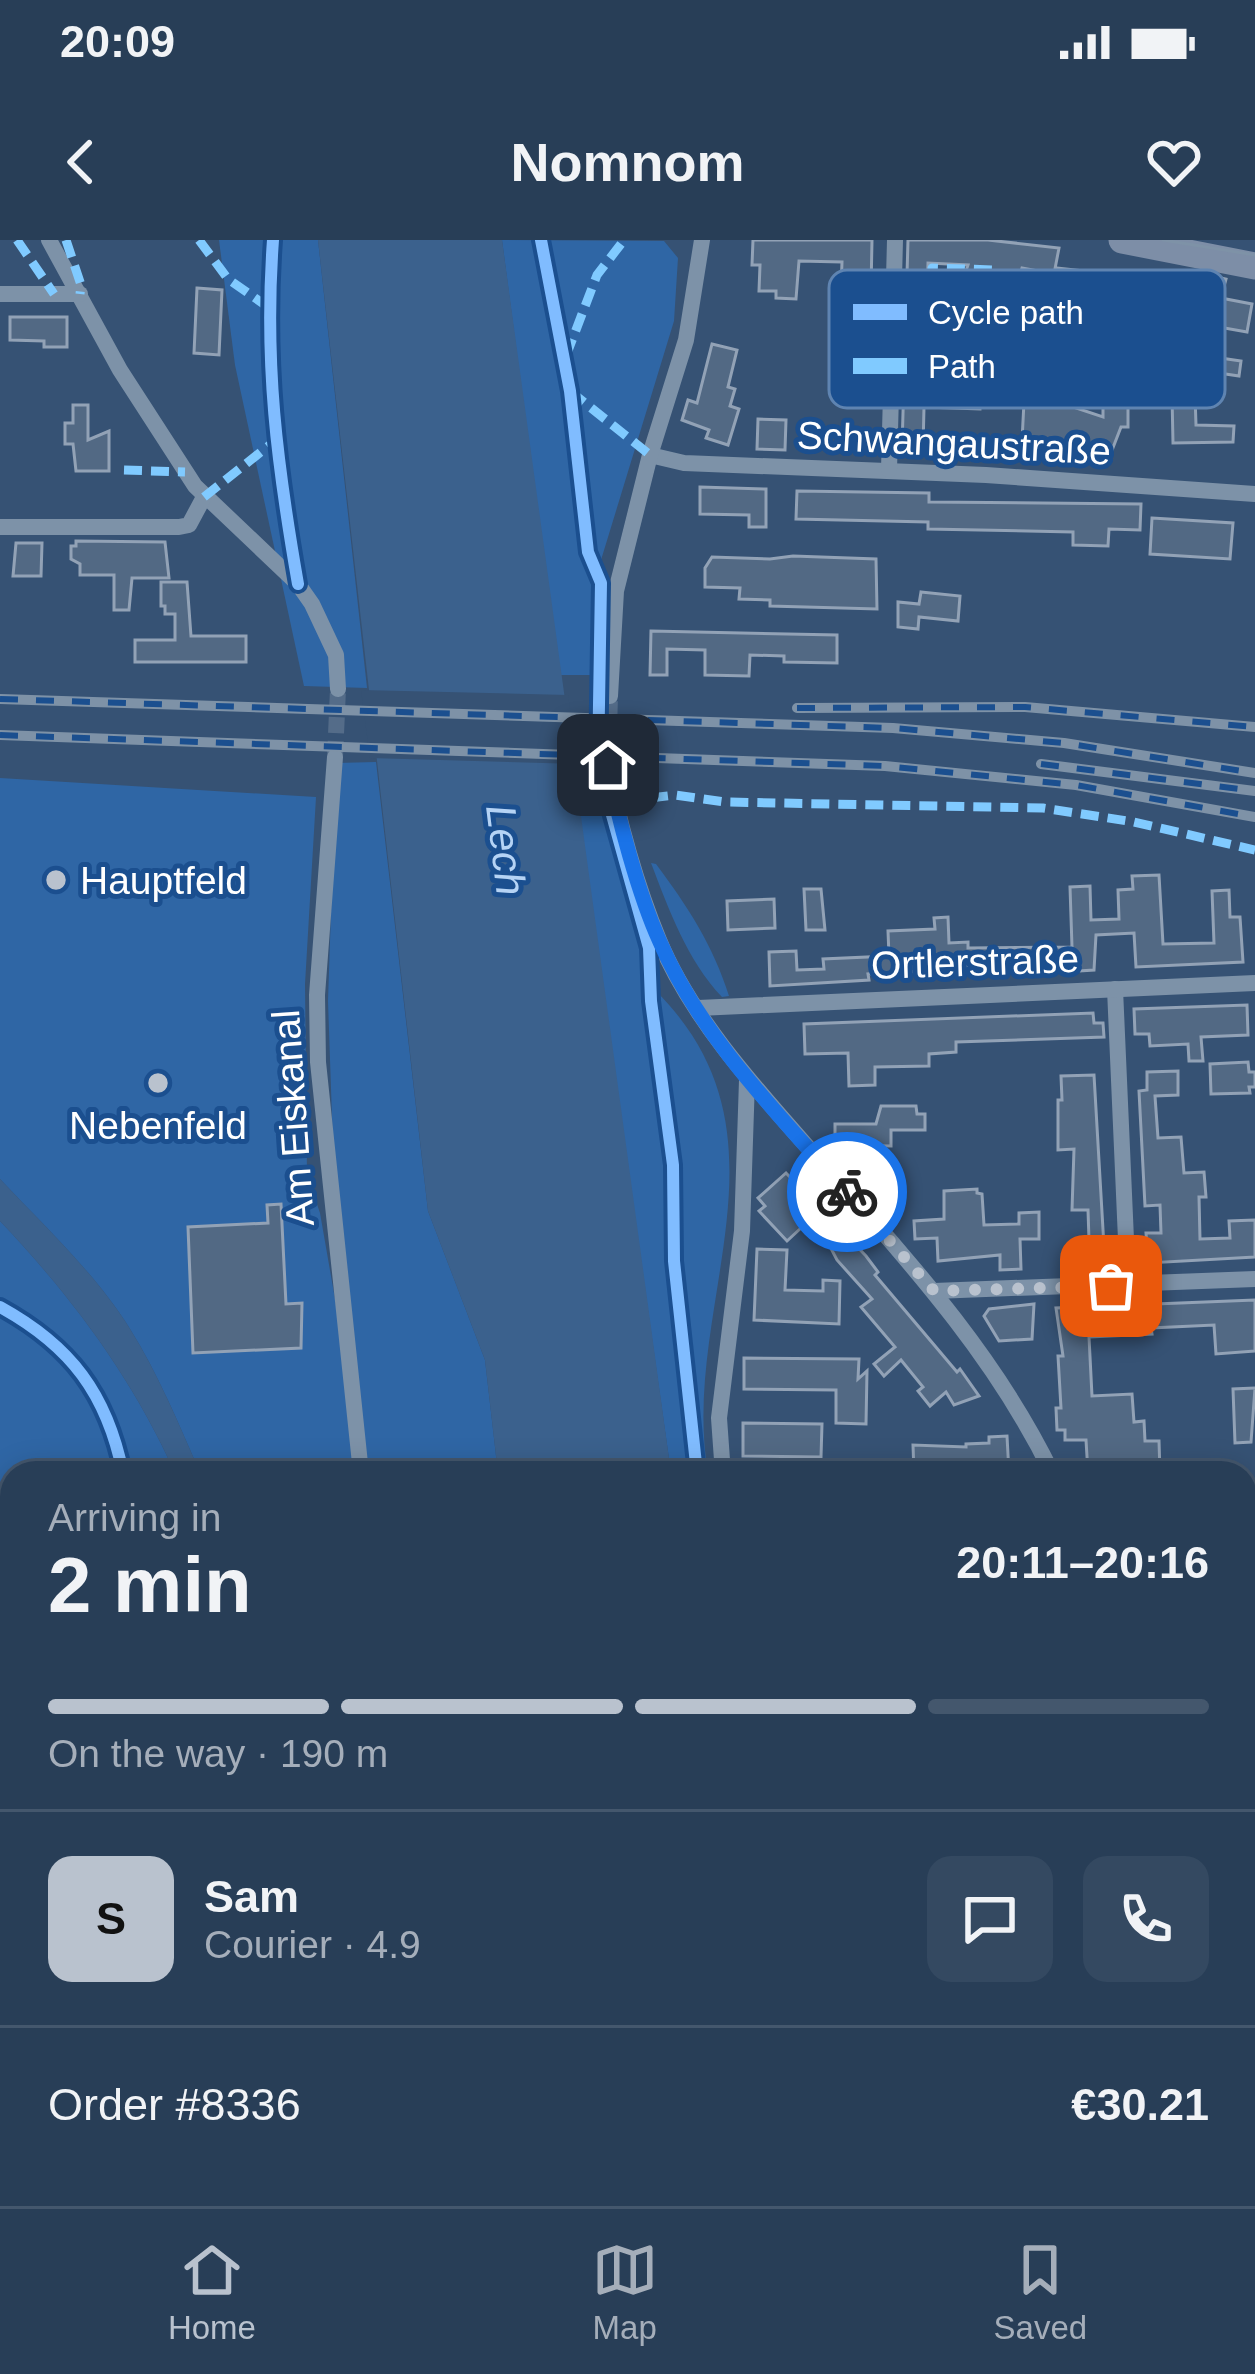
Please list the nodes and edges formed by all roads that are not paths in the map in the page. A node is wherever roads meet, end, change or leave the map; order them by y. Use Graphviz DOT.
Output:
graph roads {
  1 [pos="50,240"];
  2 [pos="702,240"];
  3 [pos="895,240"];
  4 [pos="1122,240"];
  5 [pos="1246,257"];
  6 [pos="894,270"];
  7 [pos="0,294"];
  8 [pos="80,294"];
  9 [pos="891,408"];
  10 [pos="650,454"];
  11 [pos="889,470"];
  12 [pos="1255,494"];
  13 [pos="204,497"];
  14 [pos="0,527"];
  15 [pos="338,689"];
  16 [pos="610,696"];
  17 [pos="334,758"];
  18 [pos="608,765"];
  19 [pos="1255,983"];
  20 [pos="1115,989"];
  21 [pos="698,1008"];
  22 [pos="747,1079"];
  23 [pos="1255,1279"];
  24 [pos="1128,1285"];
  25 [pos="934,1291"];
  26 [pos="722,1460"];
  27 [pos="361,1461"];
  28 [pos="1046,1461"];
  1 -- 8 [label="street"];
  2 -- 10 [label="street"];
  3 -- 6 [label="street"];
  4 -- 5 [label="main road"];
  7 -- 8 [label="street"];
  8 -- 13 [label="street"];
  9 -- 11 [label="street"];
  10 -- 11 [label="street, Schwangaustraße"];
  10 -- 16 [label="street"];
  11 -- 12 [label="street, Schwangaustraße"];
  13 -- 14 [label="street"];
  13 -- 15 [label="street"];
  17 -- 27 [label="street, Am Eiskanal"];
  18 -- 21 [label="street"];
  19 -- 20 [label="street, Ortlerstraße"];
  20 -- 21 [label="street, Ortlerstraße"];
  20 -- 24 [label="street"];
  21 -- 22 [label="street"];
  22 -- 25 [label="street"];
  22 -- 26 [label="street"];
  23 -- 24 [label="street"];
  24 -- 25 [label="street"];
  25 -- 28 [label="street"];
}
